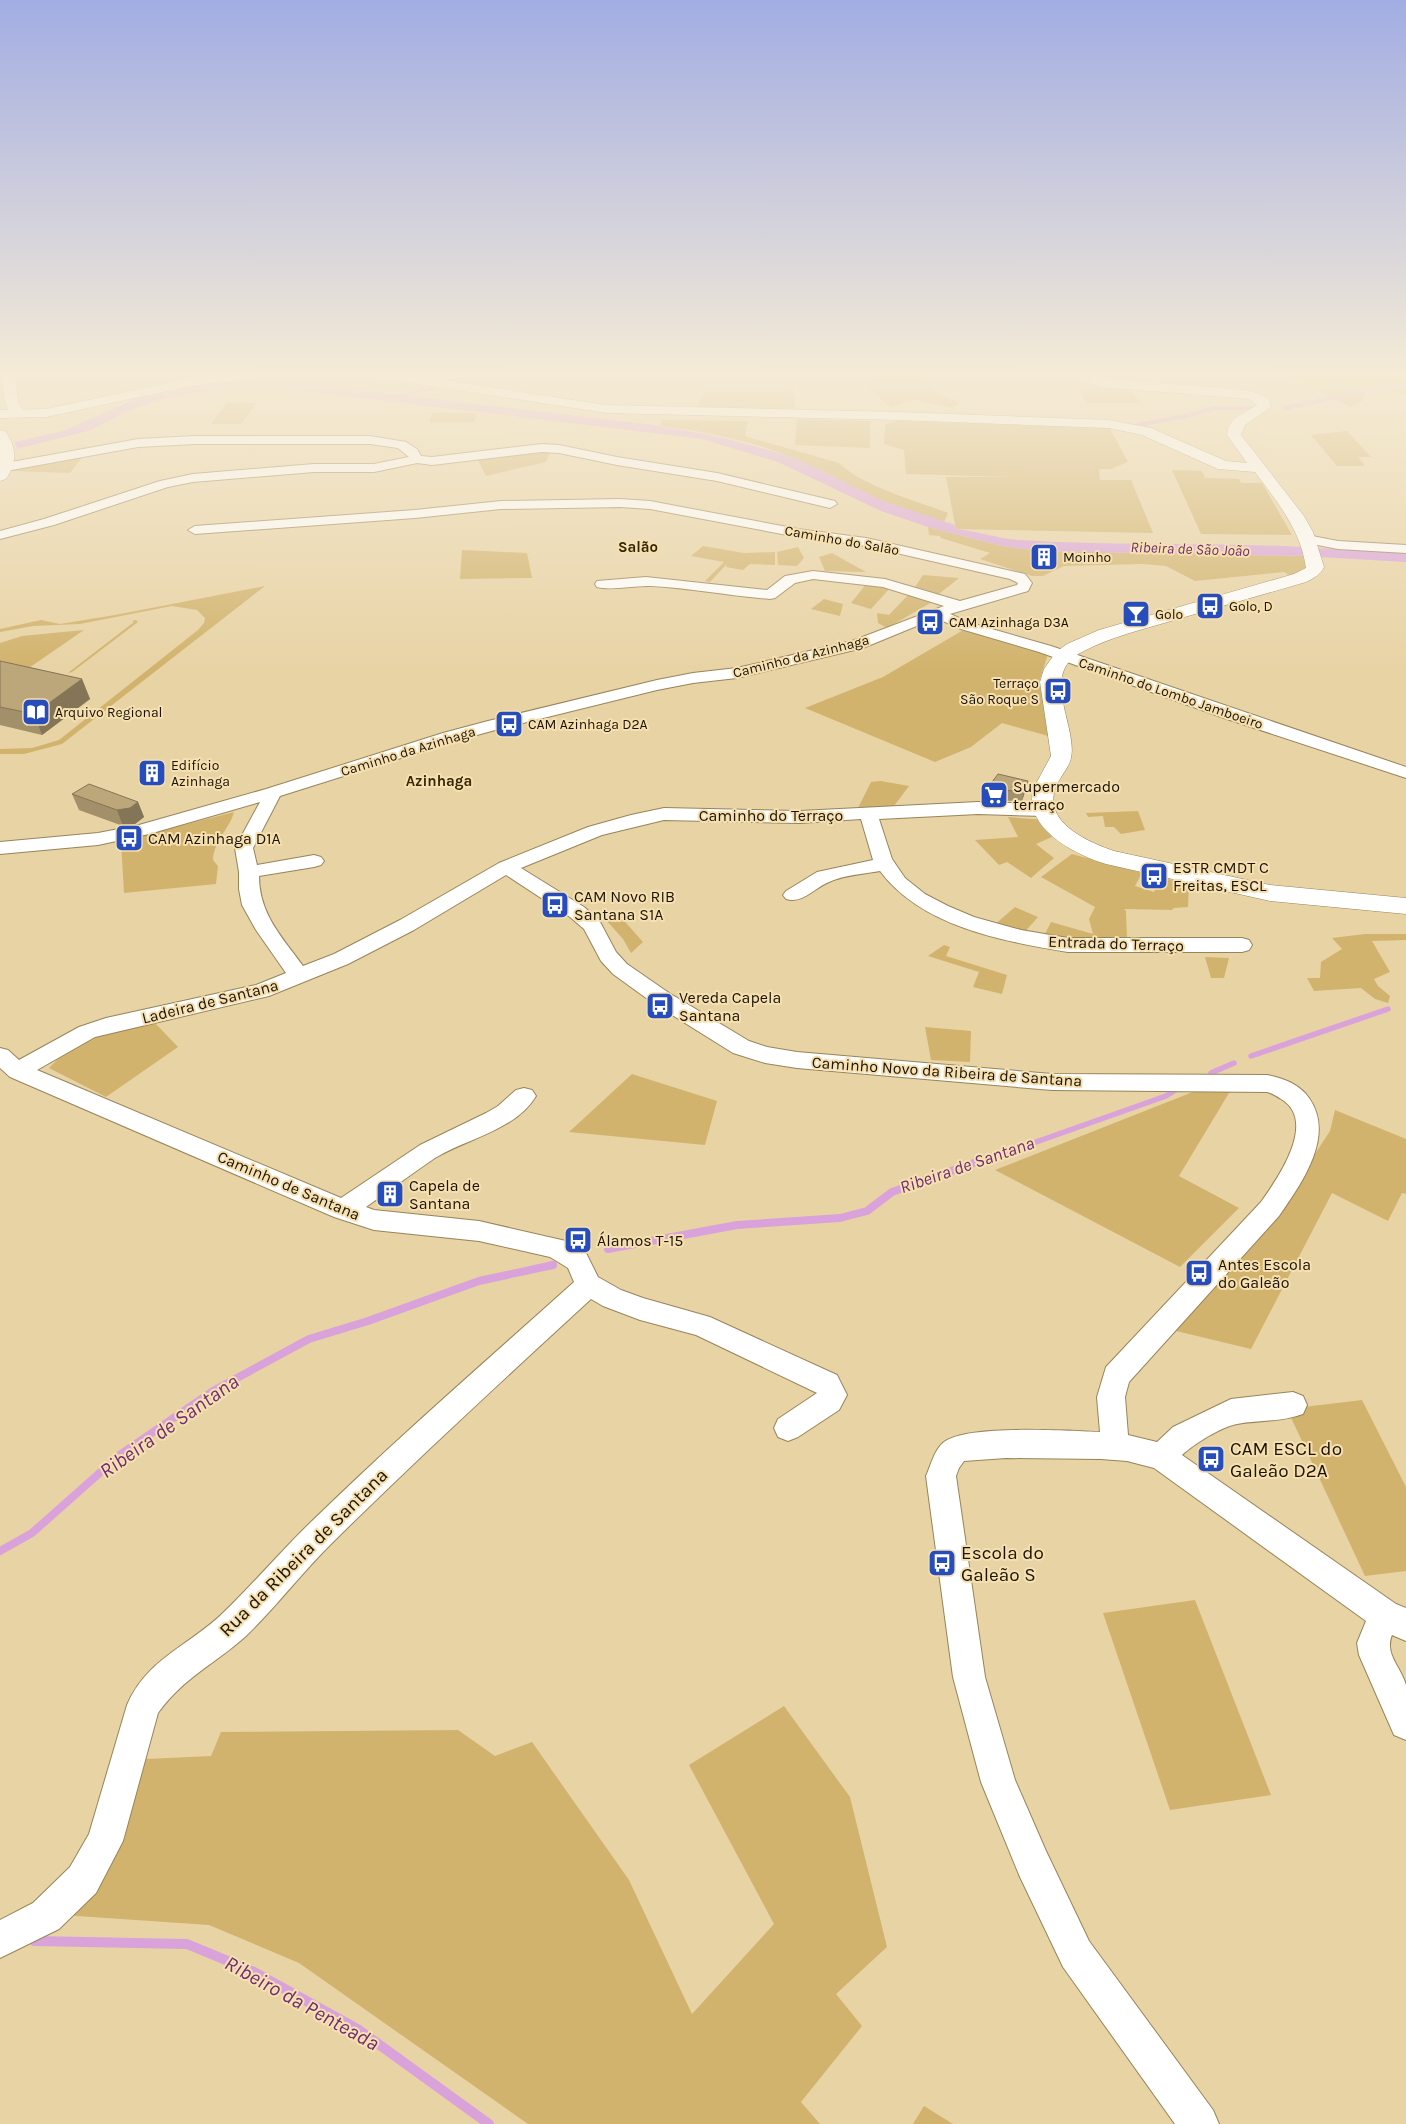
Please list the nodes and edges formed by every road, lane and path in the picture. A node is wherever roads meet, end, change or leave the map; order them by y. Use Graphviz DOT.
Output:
graph roads {
  1 [pos="276,471"];
  2 [pos="677,471"];
  3 [pos="1261,471"];
  4 [pos="830,504"];
  5 [pos="195,530"];
  6 [pos="0,535"];
  7 [pos="1308,543"];
  8 [pos="1406,549"];
  9 [pos="602,584"];
  10 [pos="959,606"];
  11 [pos="936,613"];
  12 [pos="1063,656"];
  13 [pos="1406,773"];
  14 [pos="272,793"];
  15 [pos="1045,810"];
  16 [pos="869,814"];
  17 [pos="0,848"];
  18 [pos="314,861"];
  19 [pos="885,864"];
  20 [pos="506,867"];
  21 [pos="249,872"];
  22 [pos="793,894"];
  23 [pos="1406,906"];
  24 [pos="1242,945"];
  25 [pos="299,976"];
  26 [pos="9,1063"];
  27 [pos="524,1096"];
  28 [pos="343,1210"];
  29 [pos="589,1285"];
  30 [pos="1293,1404"];
  31 [pos="788,1428"];
  32 [pos="1115,1446"];
  33 [pos="1163,1458"];
  34 [pos="1395,1620"];
  35 [pos="1406,1723"];
  36 [pos="0,1940"];
  37 [pos="1199,2124"];
  1 -- 6 [label="street"];
  2 -- 4 [label="street"];
  3 -- 7 [label="main road"];
  5 -- 10 [label="street, Caminho do Salão"];
  7 -- 8 [label="street"];
  7 -- 12 [label="main road"];
  9 -- 10 [label="street"];
  10 -- 11 [label="street, Caminho da Azinhaga"];
  11 -- 12 [label="street, Caminho do Lombo Jamboeiro"];
  11 -- 14 [label="street, Caminho da Azinhaga"];
  12 -- 13 [label="street, Caminho do Lombo Jamboeiro"];
  12 -- 15 [label="main road"];
  14 -- 17 [label="street, Caminho da Azinhaga"];
  14 -- 21 [label="street"];
  15 -- 16 [label="street, Caminho do Terraço"];
  15 -- 23 [label="main road"];
  16 -- 19 [label="street, Entrada do Terraço"];
  16 -- 20 [label="street, Caminho do Terraço"];
  18 -- 21 [label="street"];
  19 -- 22 [label="street"];
  19 -- 24 [label="street, Entrada do Terraço"];
  20 -- 25 [label="street, Ladeira de Santana"];
  20 -- 32 [label="street, Caminho Novo da Ribeira de Santana"];
  21 -- 25 [label="street"];
  25 -- 26 [label="street, Ladeira de Santana"];
  26 -- 28 [label="street, Caminho de Santana"];
  27 -- 28 [label="street"];
  28 -- 29 [label="street, Caminho de Santana"];
  29 -- 31 [label="street"];
  29 -- 36 [label="street, Rua da Ribeira de Santana"];
  30 -- 33 [label="street"];
  32 -- 33 [label="street"];
  32 -- 37 [label="street"];
  33 -- 34 [label="street"];
  34 -- 35 [label="street"];
}
